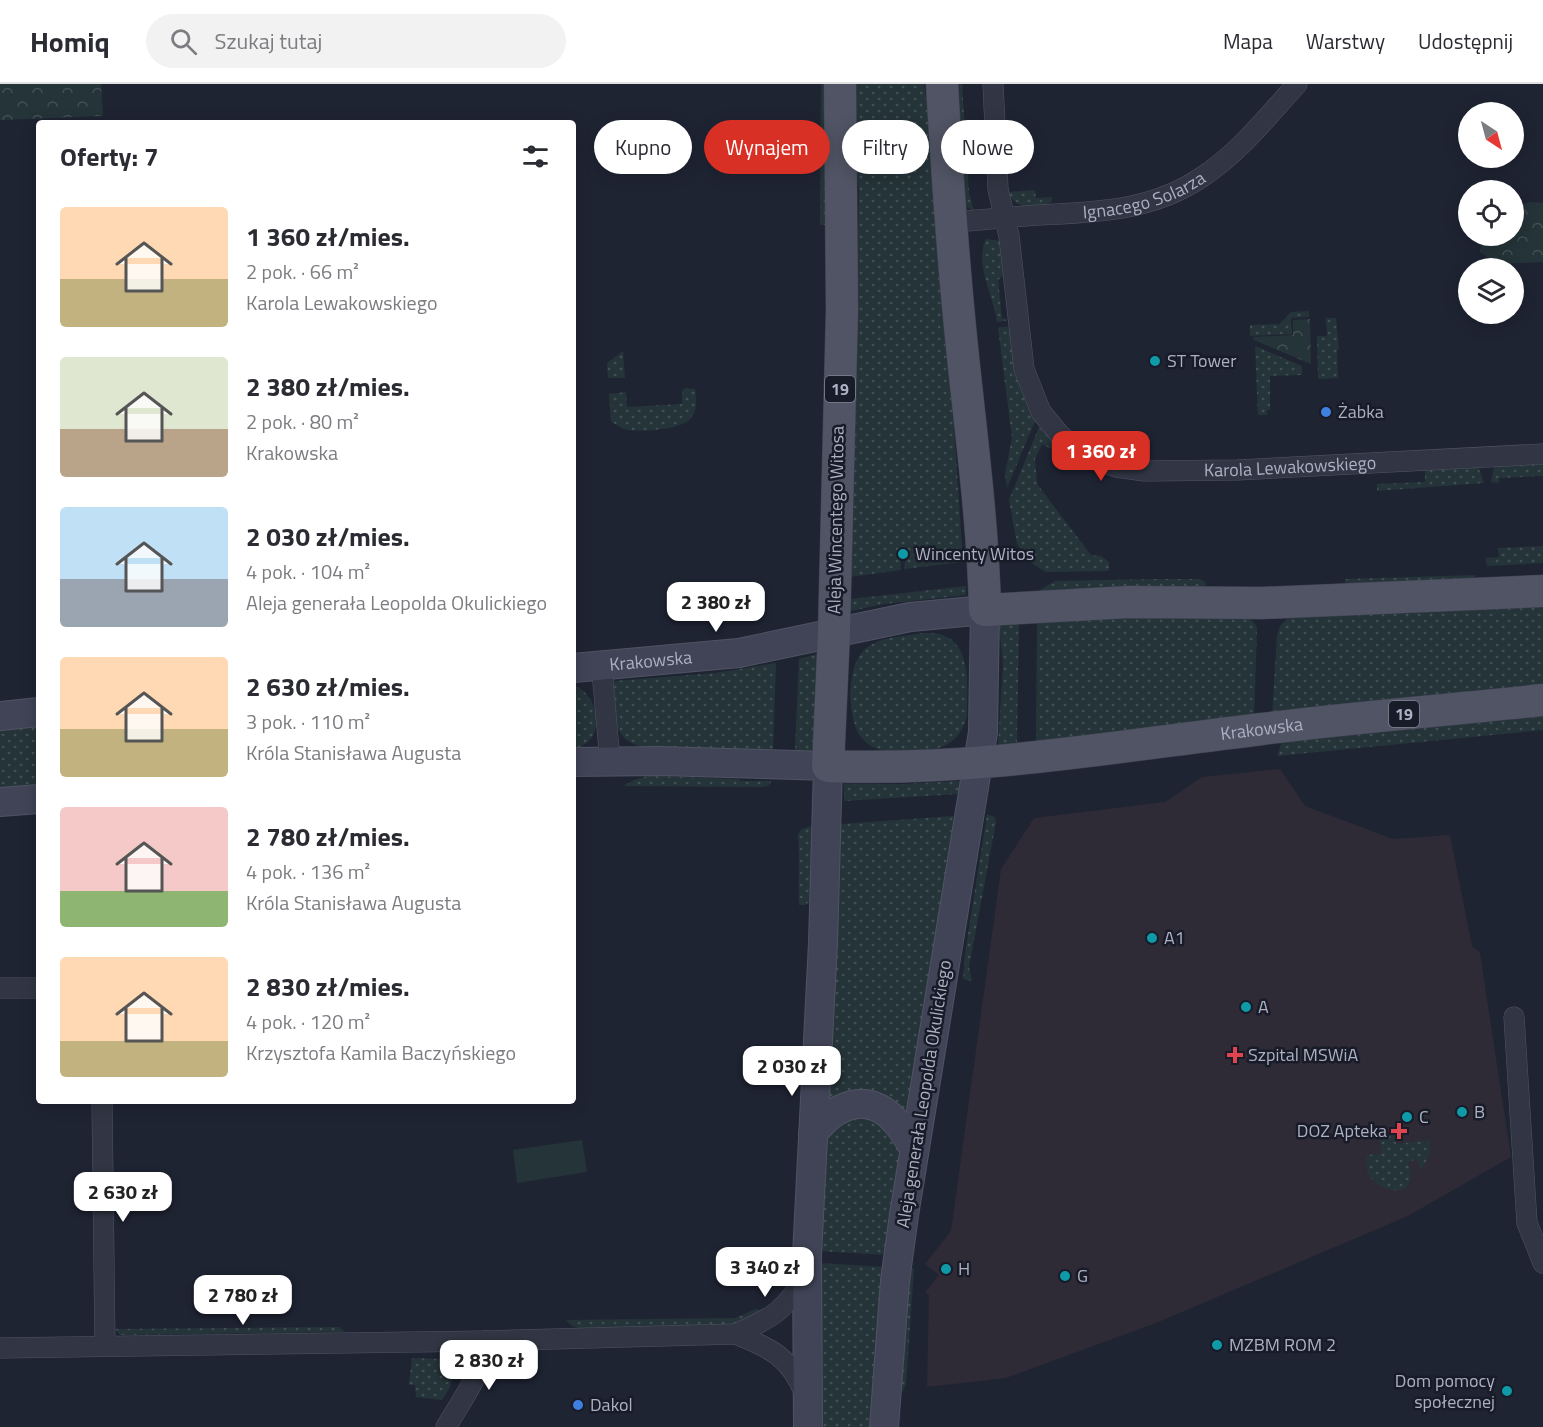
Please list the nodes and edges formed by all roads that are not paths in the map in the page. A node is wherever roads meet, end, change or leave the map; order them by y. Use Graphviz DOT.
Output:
graph roads {
  1 [pos="840,84"];
  2 [pos="942,84"];
  3 [pos="993,84"];
  4 [pos="1297,84"];
  5 [pos="1006,218"];
  6 [pos="952,222"];
  7 [pos="1543,454"];
  8 [pos="1543,591"];
  9 [pos="985,610"];
  10 [pos="834,632"];
  11 [pos="603,665"];
  12 [pos="576,668"];
  13 [pos="1543,700"];
  14 [pos="36,712"];
  15 [pos="0,716"];
  16 [pos="610,761"];
  17 [pos="576,762"];
  18 [pos="979,763"];
  19 [pos="828,766"];
  20 [pos="36,799"];
  21 [pos="0,802"];
  22 [pos="0,988"];
  23 [pos="36,988"];
  24 [pos="1514,1017"];
  25 [pos="102,1104"];
  26 [pos="813,1134"];
  27 [pos="914,1148"];
  28 [pos="1543,1263"];
  29 [pos="806,1276"];
  30 [pos="735,1334"];
  31 [pos="485,1341"];
  32 [pos="105,1346"];
  33 [pos="0,1348"];
  34 [pos="807,1399"];
  35 [pos="446,1427"];
  36 [pos="808,1427"];
  37 [pos="884,1427"];
  1 -- 10 [label="main road, Aleja Wincentego Witosa / 19"];
  2 -- 6 [label="main road"];
  3 -- 5 [label="street, Karola Lewakowskiego"];
  4 -- 5 [label="street, Ignacego Solarza"];
  5 -- 6 [label="street, Ignacego Solarza"];
  5 -- 7 [label="street, Karola Lewakowskiego"];
  6 -- 9 [label="main road"];
  8 -- 9 [label="main road"];
  9 -- 10 [label="main road, Krakowska"];
  9 -- 18 [label="main road, Aleja generała Leopolda Okulickiego"];
  10 -- 11 [label="main road, Krakowska"];
  10 -- 19 [label="main road, 19"];
  11 -- 12 [label="main road, Krakowska"];
  11 -- 16 [label="street"];
  13 -- 18 [label="main road, Krakowska / 19"];
  14 -- 15 [label="main road"];
  16 -- 17 [label="main road"];
  16 -- 19 [label="main road"];
  18 -- 19 [label="main road, 19"];
  18 -- 27 [label="main road, Aleja generała Leopolda Okulickiego"];
  19 -- 26 [label="main road"];
  20 -- 21 [label="main road"];
  22 -- 23 [label="street"];
  24 -- 28 [label="street"];
  25 -- 32 [label="street"];
  26 -- 27 [label="main road"];
  26 -- 29 [label="main road"];
  27 -- 37 [label="main road, Aleja generała Leopolda Okulickiego"];
  29 -- 30 [label="street"];
  29 -- 34 [label="main road"];
  30 -- 31 [label="street"];
  30 -- 34 [label="street"];
  31 -- 32 [label="street"];
  31 -- 35 [label="street"];
  32 -- 33 [label="street"];
  34 -- 36 [label="main road"];
}
